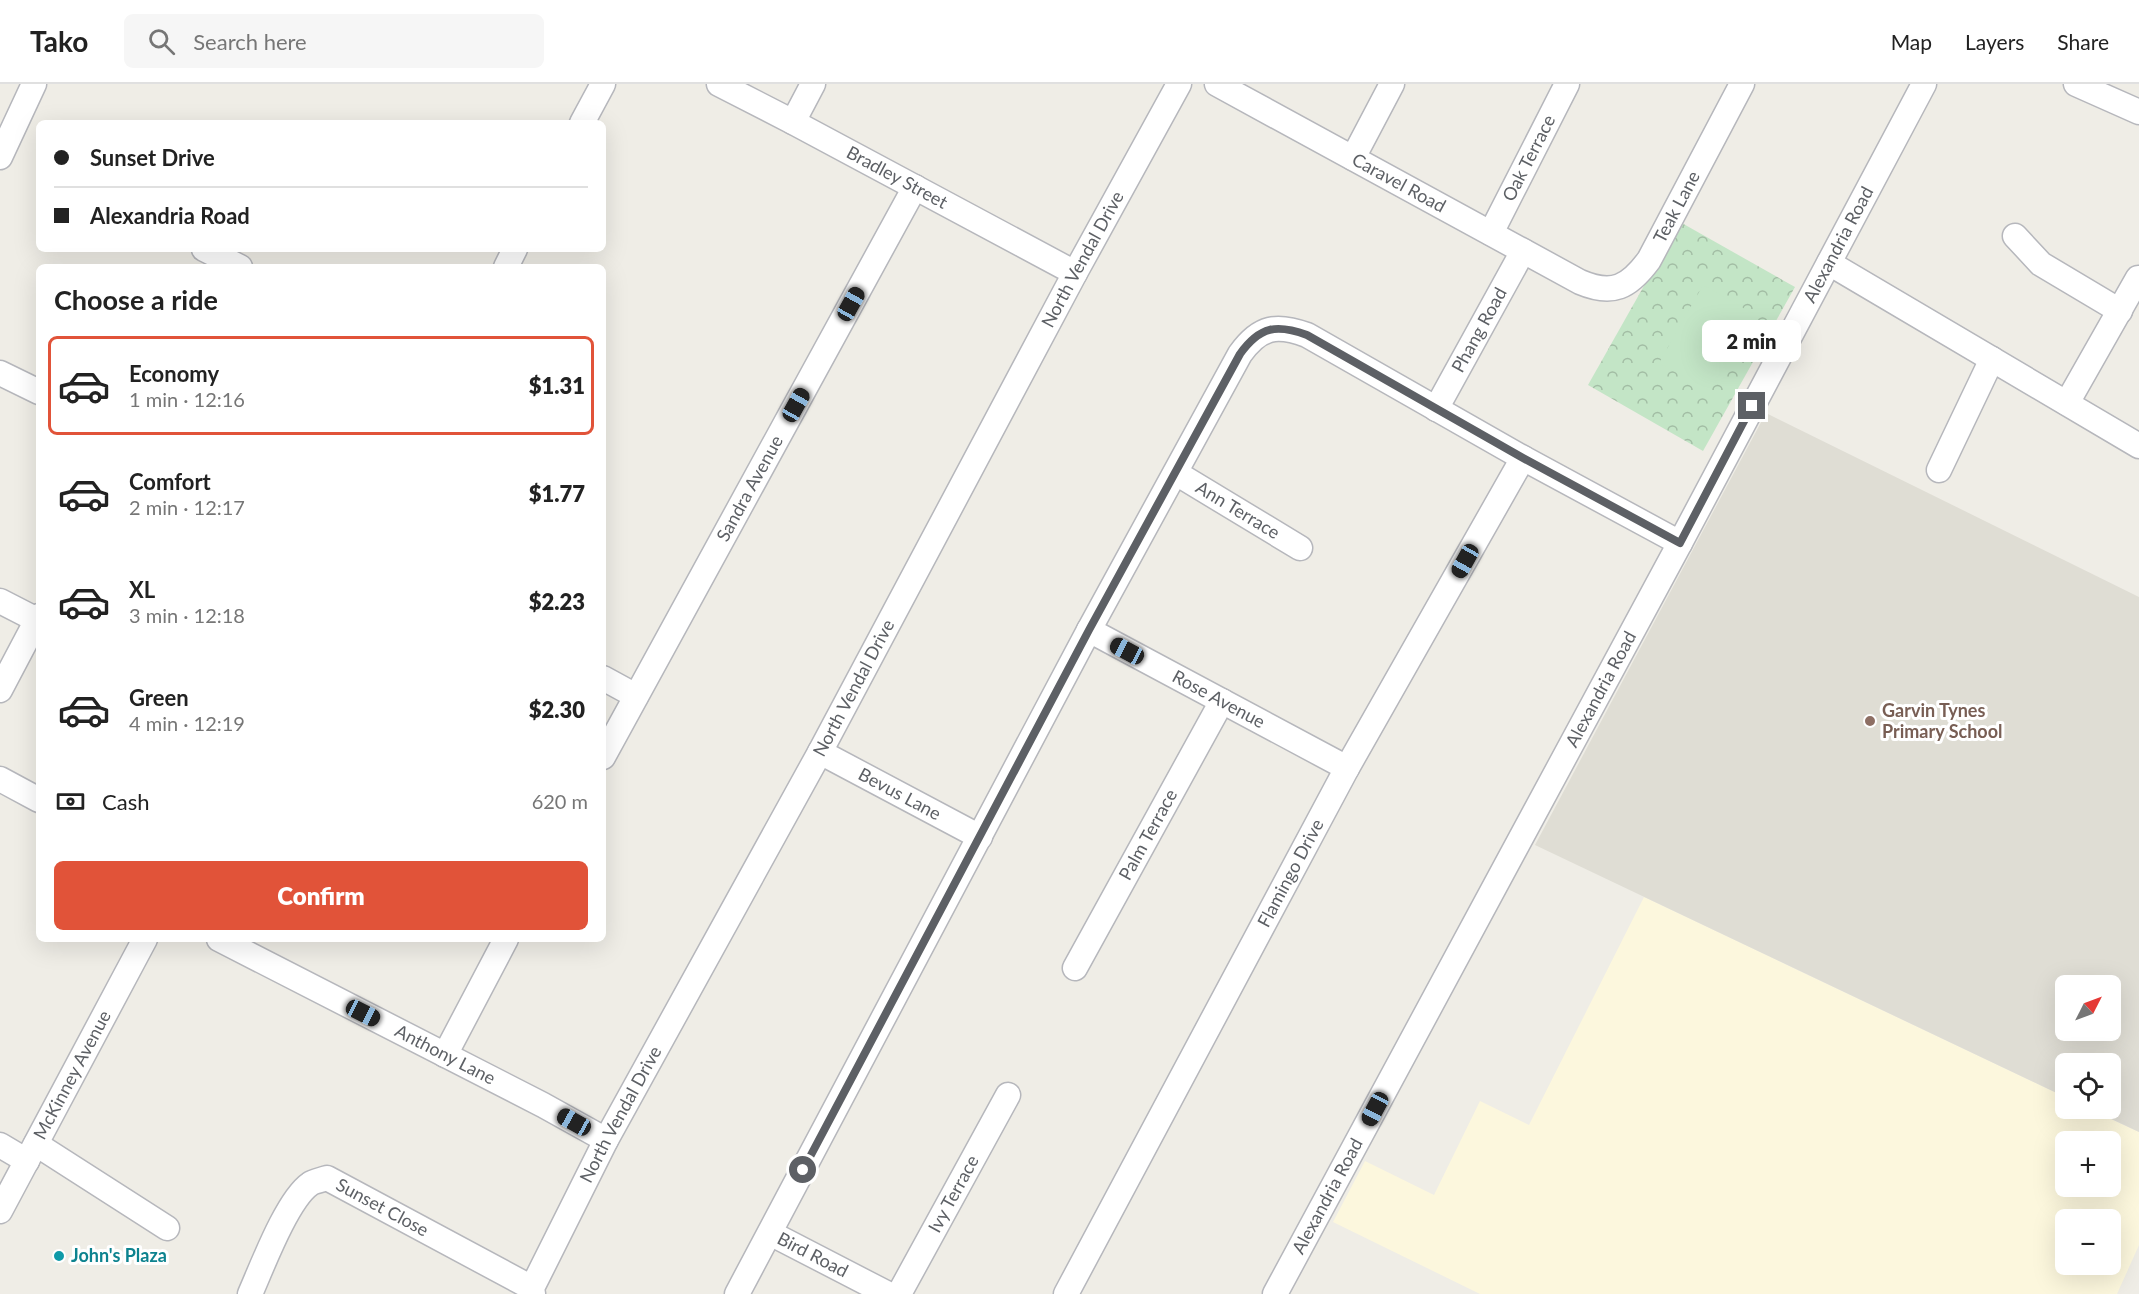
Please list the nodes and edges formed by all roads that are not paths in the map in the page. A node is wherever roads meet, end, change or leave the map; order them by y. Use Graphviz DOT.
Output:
graph roads {
  1 [pos="34,84"];
  2 [pos="603,84"];
  3 [pos="719,84"];
  4 [pos="813,84"];
  5 [pos="1179,84"];
  6 [pos="1217,84"];
  7 [pos="1392,84"];
  8 [pos="1567,84"];
  9 [pos="1742,84"];
  10 [pos="1924,84"];
  11 [pos="2076,84"];
  12 [pos="2139,112"];
  13 [pos="584,120"];
  14 [pos="793,122"];
  15 [pos="0,157"];
  16 [pos="1353,158"];
  17 [pos="915,188"];
  18 [pos="1491,233"];
  19 [pos="2015,236"];
  20 [pos="1523,251"];
  21 [pos="210,252"];
  22 [pos="1829,262"];
  23 [pos="234,264"];
  24 [pos="1075,273"];
  25 [pos="2138,278"];
  26 [pos="1580,282"];
  27 [pos="2120,311"];
  28 [pos="1992,359"];
  29 [pos="0,373"];
  30 [pos="36,391"];
  31 [pos="2067,403"];
  32 [pos="1436,409"];
  33 [pos="2139,446"];
  34 [pos="1523,458"];
  35 [pos="1939,470"];
  36 [pos="1176,473"];
  37 [pos="1680,543"];
  38 [pos="1300,548"];
  39 [pos="0,601"];
  40 [pos="36,617"];
  41 [pos="36,622"];
  42 [pos="1089,630"];
  43 [pos="606,680"];
  44 [pos="0,690"];
  45 [pos="636,696"];
  46 [pos="1222,701"];
  47 [pos="606,751"];
  48 [pos="820,752"];
  49 [pos="1347,768"];
  50 [pos="0,779"];
  51 [pos="36,798"];
  52 [pos="980,837"];
  53 [pos="144,942"];
  54 [pos="225,942"];
  55 [pos="504,942"];
  56 [pos="1075,968"];
  57 [pos="445,1055"];
  58 [pos="1008,1095"];
  59 [pos="606,1140"];
  60 [pos="0,1145"];
  61 [pos="31,1153"];
  62 [pos="0,1211"];
  63 [pos="167,1228"];
  64 [pos="770,1233"];
  65 [pos="533,1291"];
  66 [pos="250,1294"];
  67 [pos="737,1294"];
  68 [pos="888,1294"];
  69 [pos="899,1294"];
  70 [pos="1066,1294"];
  71 [pos="1275,1294"];
  1 -- 15 [label="street"];
  2 -- 13 [label="street"];
  3 -- 14 [label="street, Bradley Street"];
  4 -- 14 [label="street"];
  5 -- 24 [label="street, North Vendal Drive"];
  6 -- 16 [label="street, Caravel Road"];
  7 -- 16 [label="street"];
  8 -- 18 [label="street, Oak Terrace"];
  9 -- 26 [label="street, Teak Lane"];
  10 -- 22 [label="street, Alexandria Road"];
  11 -- 12 [label="street"];
  14 -- 17 [label="street, Bradley Street"];
  16 -- 18 [label="street, Caravel Road"];
  17 -- 24 [label="street, Bradley Street"];
  17 -- 45 [label="street, Sandra Avenue"];
  18 -- 20 [label="street, Caravel Road"];
  19 -- 27 [label="street"];
  20 -- 26 [label="street, Caravel Road"];
  20 -- 32 [label="street, Phang Road"];
  21 -- 23 [label="street"];
  22 -- 28 [label="street"];
  22 -- 37 [label="street, Alexandria Road"];
  24 -- 48 [label="street, North Vendal Drive"];
  25 -- 27 [label="street"];
  27 -- 31 [label="street"];
  28 -- 31 [label="street"];
  28 -- 35 [label="street"];
  29 -- 30 [label="street"];
  31 -- 33 [label="street"];
  32 -- 34 [label="street"];
  32 -- 36 [label="street"];
  34 -- 37 [label="street"];
  34 -- 49 [label="street, Flamingo Drive"];
  36 -- 38 [label="street, Ann Terrace"];
  36 -- 42 [label="street"];
  37 -- 71 [label="street, Alexandria Road"];
  39 -- 40 [label="street"];
  41 -- 44 [label="street"];
  42 -- 46 [label="street, Rose Avenue"];
  42 -- 52 [label="street"];
  43 -- 45 [label="street"];
  45 -- 47 [label="street, Sandra Avenue"];
  46 -- 49 [label="street, Rose Avenue"];
  46 -- 56 [label="street, Palm Terrace"];
  48 -- 52 [label="street, Bevus Lane"];
  48 -- 59 [label="street, North Vendal Drive"];
  49 -- 70 [label="street, Flamingo Drive"];
  50 -- 51 [label="street"];
  52 -- 64 [label="street"];
  53 -- 61 [label="street, McKinney Avenue"];
  54 -- 57 [label="street, Anthony Lane"];
  55 -- 57 [label="street"];
  57 -- 59 [label="street, Anthony Lane"];
  58 -- 69 [label="street, Ivy Terrace"];
  59 -- 65 [label="street, North Vendal Drive"];
  60 -- 61 [label="street"];
  61 -- 62 [label="street, McKinney Avenue"];
  61 -- 63 [label="street"];
  64 -- 67 [label="street"];
  64 -- 68 [label="street, Bird Road"];
  65 -- 66 [label="street, Sunset Close"];
}
